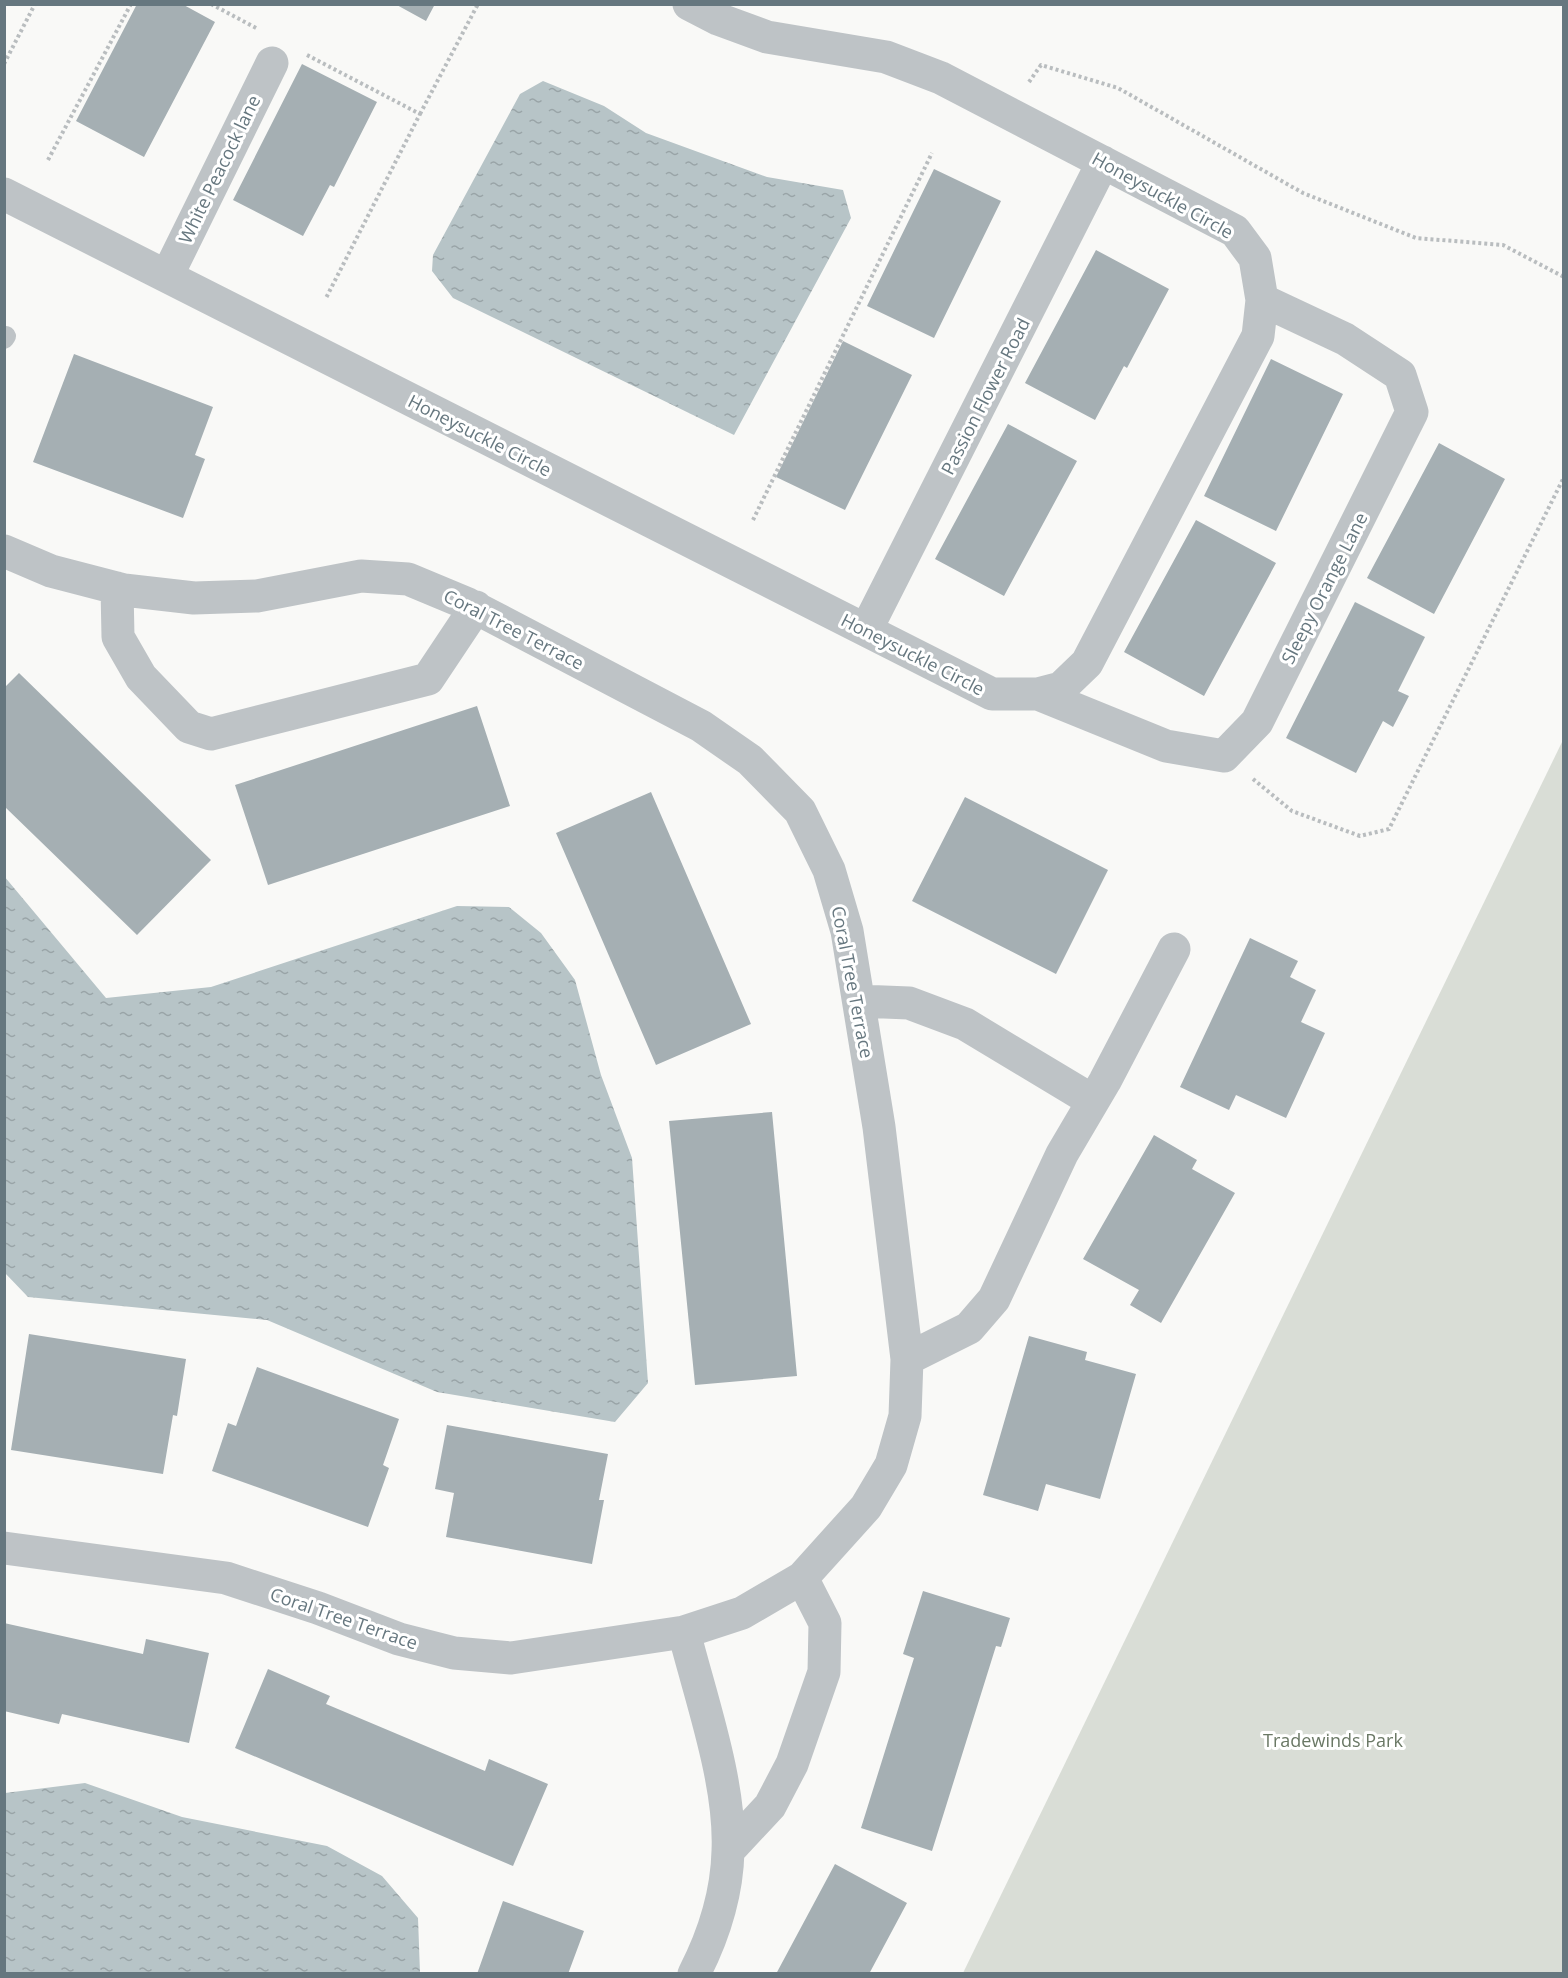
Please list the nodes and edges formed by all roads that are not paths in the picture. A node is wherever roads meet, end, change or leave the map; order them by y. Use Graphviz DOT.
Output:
graph roads {
  1 [pos="689,4"];
  2 [pos="268,47"];
  3 [pos="1103,162"];
  4 [pos="4,194"];
  5 [pos="166,276"];
  6 [pos="1262,300"];
  7 [pos="4,551"];
  8 [pos="117,588"];
  9 [pos="476,607"];
  10 [pos="866,630"];
  11 [pos="1038,694"];
  12 [pos="1174,948"];
  13 [pos="859,1001"];
  14 [pos="1093,1101"];
  15 [pos="907,1359"];
  16 [pos="4,1548"];
  17 [pos="802,1578"];
  18 [pos="684,1632"];
  19 [pos="729,1851"];
  20 [pos="694,1974"];
  1 -- 3 [label="street, Honeysuckle Circle"];
  2 -- 5 [label="street, White Peacock lane"];
  3 -- 6 [label="street, Honeysuckle Circle"];
  3 -- 10 [label="street, Passion Flower Road"];
  4 -- 5 [label="street, Honeysuckle Circle"];
  5 -- 10 [label="street, Honeysuckle Circle"];
  6 -- 11 [label="street, Honeysuckle Circle"];
  6 -- 11 [label="street, Sleepy Orange Lane"];
  7 -- 8 [label="street, Coral Tree Terrace"];
  8 -- 9 [label="street, Coral Tree Terrace"];
  8 -- 9 [label="street"];
  9 -- 13 [label="street, Coral Tree Terrace"];
  10 -- 11 [label="street, Honeysuckle Circle"];
  12 -- 14 [label="street"];
  13 -- 14 [label="street"];
  13 -- 15 [label="street, Coral Tree Terrace"];
  14 -- 15 [label="street"];
  15 -- 17 [label="street, Coral Tree Terrace"];
  16 -- 18 [label="street, Coral Tree Terrace"];
  17 -- 18 [label="street, Coral Tree Terrace"];
  17 -- 19 [label="street"];
  18 -- 19 [label="street"];
  19 -- 20 [label="street"];
}
